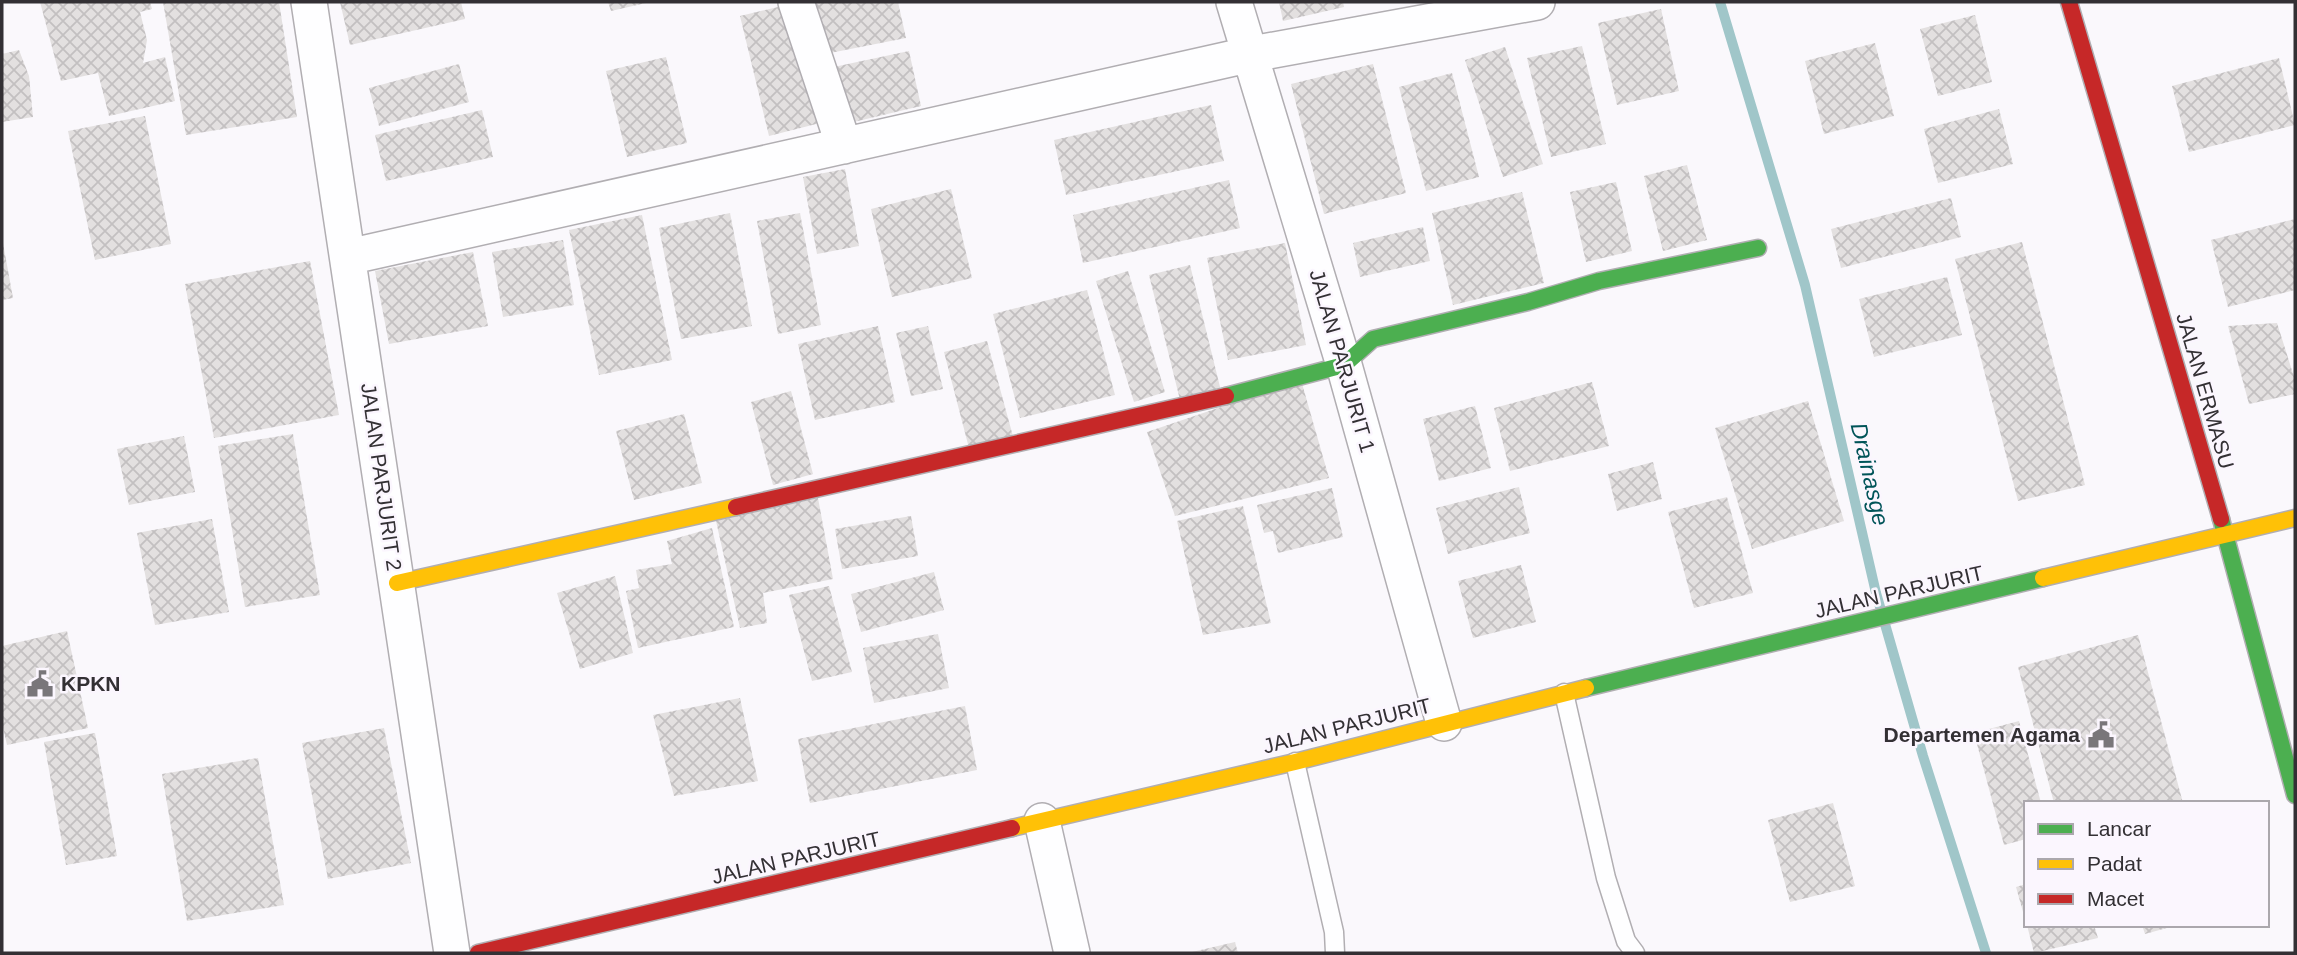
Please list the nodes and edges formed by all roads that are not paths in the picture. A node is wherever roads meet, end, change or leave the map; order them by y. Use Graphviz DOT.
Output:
graph roads {
  1 [pos="309,2"];
  2 [pos="796,2"];
  3 [pos="1234,2"];
  4 [pos="1537,2"];
  5 [pos="2069,2"];
  6 [pos="1252,54"];
  7 [pos="844,146"];
  8 [pos="1758,248"];
  9 [pos="348,257"];
  10 [pos="1344,365"];
  11 [pos="2295,518"];
  12 [pos="2226,536"];
  13 [pos="397,583"];
  14 [pos="1564,693"];
  15 [pos="1444,723"];
  16 [pos="1295,762"];
  17 [pos="2295,795"];
  18 [pos="1042,821"];
  19 [pos="452,953"];
  20 [pos="478,953"];
  21 [pos="1072,953"];
  22 [pos="1335,953"];
  23 [pos="1635,953"];
  1 -- 9 [label="street, JALAN PARJURIT 2"];
  2 -- 7 [label="street"];
  3 -- 6 [label="street, JALAN PARJURIT 1"];
  4 -- 6 [label="street"];
  5 -- 12 [label="street, JALAN ERMASU"];
  6 -- 7 [label="street"];
  6 -- 10 [label="street, JALAN PARJURIT 1"];
  7 -- 9 [label="street"];
  8 -- 10 [label="street"];
  9 -- 13 [label="street, JALAN PARJURIT 2"];
  10 -- 13 [label="street"];
  10 -- 15 [label="street, JALAN PARJURIT 1"];
  11 -- 12 [label="street, JALAN PARJURIT"];
  12 -- 14 [label="street, JALAN PARJURIT"];
  12 -- 17 [label="street, JALAN ERMASU"];
  13 -- 19 [label="street, JALAN PARJURIT 2"];
  14 -- 15 [label="street, JALAN PARJURIT"];
  14 -- 23 [label="lane"];
  15 -- 16 [label="street, JALAN PARJURIT"];
  16 -- 18 [label="street, JALAN PARJURIT"];
  16 -- 22 [label="lane"];
  18 -- 20 [label="street, JALAN PARJURIT"];
  18 -- 21 [label="street"];
}
